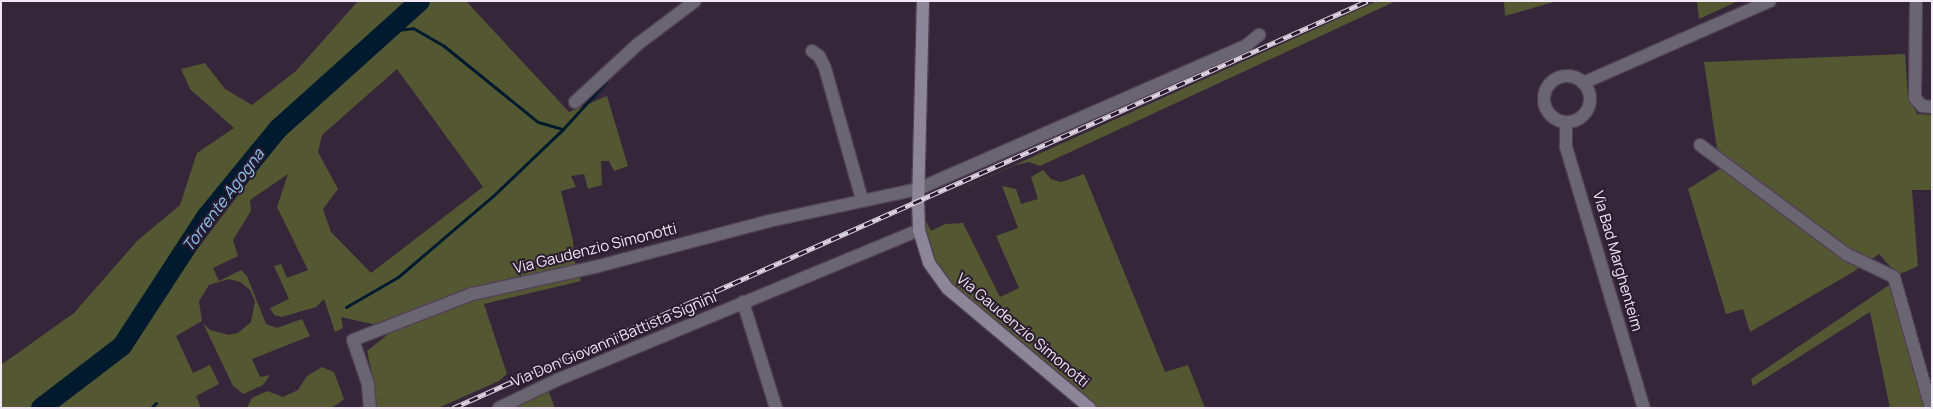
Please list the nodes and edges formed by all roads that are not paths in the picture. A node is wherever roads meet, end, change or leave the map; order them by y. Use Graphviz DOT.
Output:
graph roads {
  1 [pos="695,1"];
  2 [pos="924,1"];
  3 [pos="1770,1"];
  4 [pos="1916,1"];
  5 [pos="1259,35"];
  6 [pos="812,51"];
  7 [pos="1583,83"];
  8 [pos="575,102"];
  9 [pos="1932,107"];
  10 [pos="1566,122"];
  11 [pos="1700,146"];
  12 [pos="918,189"];
  13 [pos="862,200"];
  14 [pos="919,230"];
  15 [pos="743,302"];
  16 [pos="370,408"];
  17 [pos="499,408"];
  18 [pos="776,408"];
  19 [pos="1090,408"];
  20 [pos="1644,408"];
  21 [pos="1932,408"];
  1 -- 8 [label="street"];
  2 -- 12 [label="street, Via Gaudenzio Simonotti"];
  3 -- 7 [label="street"];
  4 -- 9 [label="street"];
  5 -- 12 [label="street"];
  6 -- 13 [label="street"];
  7 -- 10 [label="street"];
  7 -- 10 [label="street"];
  10 -- 20 [label="street, Via Bad Marghenteim"];
  11 -- 21 [label="street"];
  12 -- 13 [label="street, Via Gaudenzio Simonotti"];
  12 -- 14 [label="street, Via Gaudenzio Simonotti"];
  13 -- 16 [label="street, Via Gaudenzio Simonotti"];
  14 -- 15 [label="street, Via Don Giovanni Battista Signini"];
  14 -- 19 [label="street, Via Gaudenzio Simonotti"];
  15 -- 17 [label="street, Via Don Giovanni Battista Signini"];
  15 -- 18 [label="street"];
}
